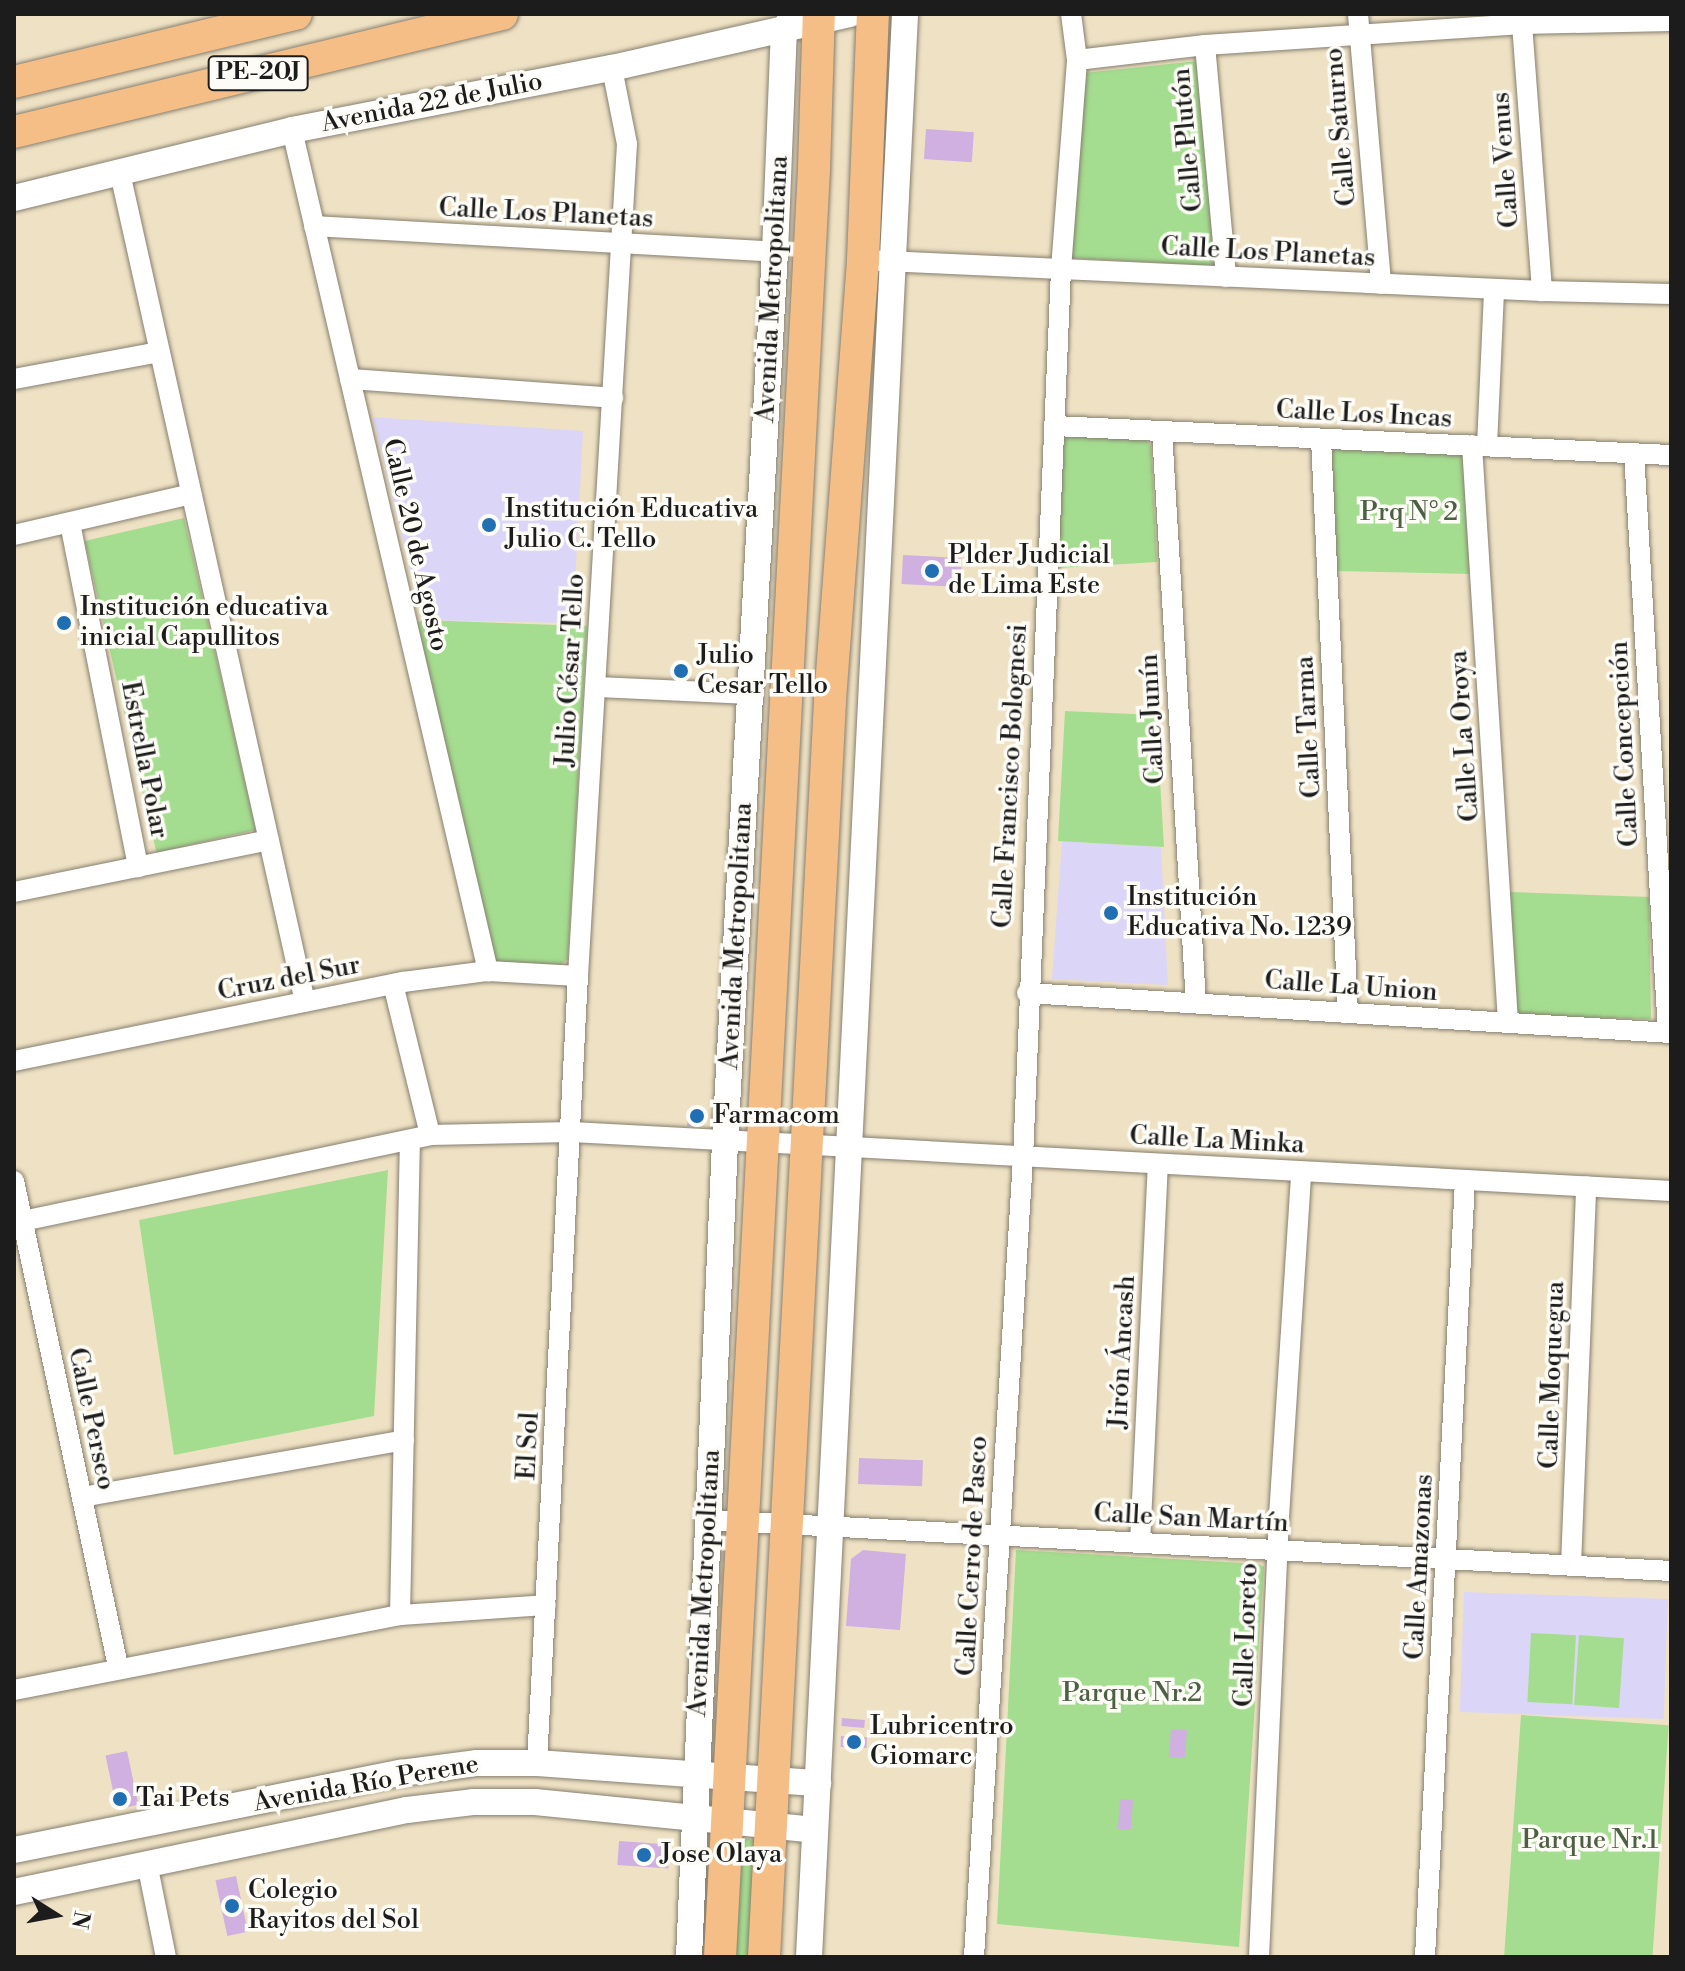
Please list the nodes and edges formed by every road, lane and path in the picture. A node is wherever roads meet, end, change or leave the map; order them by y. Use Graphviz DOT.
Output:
graph roads {
  1 [pos="296,14"];
  2 [pos="502,14"];
  3 [pos="850,14"];
  4 [pos="873,14"];
  5 [pos="905,14"];
  6 [pos="1071,14"];
  7 [pos="1358,14"];
  8 [pos="804,20"];
  9 [pos="1671,21"];
  10 [pos="1522,24"];
  11 [pos="1360,35"];
  12 [pos="1205,45"];
  13 [pos="1077,60"];
  14 [pos="612,68"];
  15 [pos="14,82"];
  16 [pos="292,130"];
  17 [pos="14,132"];
  18 [pos="120,173"];
  19 [pos="14,198"];
  20 [pos="314,226"];
  21 [pos="622,244"];
  22 [pos="775,252"];
  23 [pos="876,260"];
  24 [pos="1061,269"];
  25 [pos="1226,277"];
  26 [pos="1381,284"];
  27 [pos="1494,289"];
  28 [pos="1542,291"];
  29 [pos="1671,294"];
  30 [pos="160,352"];
  31 [pos="14,379"];
  32 [pos="350,379"];
  33 [pos="613,398"];
  34 [pos="1055,426"];
  35 [pos="1162,431"];
  36 [pos="1321,439"];
  37 [pos="1480,446"];
  38 [pos="1634,453"];
  39 [pos="1671,455"];
  40 [pos="191,494"];
  41 [pos="70,523"];
  42 [pos="14,535"];
  43 [pos="597,687"];
  44 [pos="751,694"];
  45 [pos="269,840"];
  46 [pos="138,867"];
  47 [pos="14,892"];
  48 [pos="488,971"];
  49 [pos="578,976"];
  50 [pos="393,984"];
  51 [pos="1027,993"];
  52 [pos="305,1002"];
  53 [pos="1196,1003"];
  54 [pos="1348,1013"];
  55 [pos="1508,1022"];
  56 [pos="1670,1032"];
  57 [pos="14,1061"];
  58 [pos="572,1132"];
  59 [pos="420,1138"];
  60 [pos="725,1141"];
  61 [pos="760,1144"];
  62 [pos="808,1147"];
  63 [pos="847,1148"];
  64 [pos="1023,1158"];
  65 [pos="1158,1164"];
  66 [pos="1301,1172"];
  67 [pos="1465,1180"];
  68 [pos="14,1181"];
  69 [pos="1586,1186"];
  70 [pos="1671,1191"];
  71 [pos="23,1221"];
  72 [pos="404,1440"];
  73 [pos="82,1497"];
  74 [pos="708,1520"];
  75 [pos="742,1522"];
  76 [pos="786,1525"];
  77 [pos="830,1527"];
  78 [pos="1001,1536"];
  79 [pos="1140,1543"];
  80 [pos="1277,1550"];
  81 [pos="1446,1559"];
  82 [pos="1571,1565"];
  83 [pos="1671,1571"];
  84 [pos="546,1605"];
  85 [pos="400,1615"];
  86 [pos="118,1667"];
  87 [pos="14,1690"];
  88 [pos="537,1763"];
  89 [pos="696,1775"];
  90 [pos="729,1777"];
  91 [pos="771,1780"];
  92 [pos="818,1783"];
  93 [pos="695,1818"];
  94 [pos="727,1822"];
  95 [pos="768,1825"];
  96 [pos="815,1830"];
  97 [pos="14,1850"];
  98 [pos="147,1863"];
  99 [pos="14,1892"];
  100 [pos="166,1957"];
  101 [pos="689,1957"];
  102 [pos="720,1957"];
  103 [pos="764,1957"];
  104 [pos="809,1957"];
  105 [pos="974,1957"];
  106 [pos="1259,1957"];
  107 [pos="1425,1957"];
  1 -- 15 [label="main road, PE-20J"];
  2 -- 17 [label="main road, PE-20J"];
  3 -- 8 [label="street, Avenida 22 de Julio"];
  4 -- 23 [label="main road"];
  5 -- 23 [label="street"];
  6 -- 13 [label="street, Calle Francisco Bolognesi"];
  7 -- 11 [label="street, Calle Saturno"];
  8 -- 14 [label="street, Avenida 22 de Julio"];
  8 -- 22 [label="street, Avenida Metropolitana"];
  8 -- 61 [label="main road, Avenida Metropolitana"];
  9 -- 10 [label="street"];
  10 -- 11 [label="street"];
  10 -- 28 [label="street, Calle Venus"];
  11 -- 12 [label="street"];
  11 -- 26 [label="street, Calle Saturno"];
  12 -- 13 [label="street"];
  12 -- 25 [label="street, Calle Plutón"];
  13 -- 24 [label="street, Calle Francisco Bolognesi"];
  14 -- 16 [label="street, Avenida 22 de Julio"];
  14 -- 21 [label="street, Julio César Tello"];
  16 -- 18 [label="street, Avenida 22 de Julio"];
  16 -- 20 [label="street, Calle 20 de Agosto"];
  18 -- 19 [label="street, Avenida 22 de Julio"];
  18 -- 30 [label="street"];
  20 -- 21 [label="street, Calle Los Planetas"];
  20 -- 32 [label="street, Calle 20 de Agosto"];
  21 -- 22 [label="street, Calle Los Planetas"];
  21 -- 33 [label="street, Julio César Tello"];
  22 -- 44 [label="street, Avenida Metropolitana"];
  23 -- 24 [label="street, Calle Los Planetas"];
  23 -- 62 [label="main road"];
  23 -- 63 [label="street"];
  24 -- 25 [label="street, Calle Los Planetas"];
  24 -- 34 [label="street, Calle Francisco Bolognesi"];
  25 -- 26 [label="street, Calle Los Planetas"];
  26 -- 27 [label="street, Calle Los Planetas"];
  27 -- 28 [label="street, Calle Los Planetas"];
  27 -- 37 [label="street, Calle La Oroya"];
  28 -- 29 [label="street, Calle Los Planetas"];
  30 -- 31 [label="street"];
  30 -- 40 [label="street"];
  32 -- 33 [label="street"];
  32 -- 48 [label="street, Calle 20 de Agosto"];
  33 -- 43 [label="street, Julio César Tello"];
  34 -- 35 [label="street, Calle Los Incas"];
  34 -- 51 [label="street, Calle Francisco Bolognesi"];
  35 -- 36 [label="street, Calle Los Incas"];
  35 -- 53 [label="street, Calle Junín"];
  36 -- 37 [label="street, Calle Los Incas"];
  36 -- 54 [label="street, Calle Tarma"];
  37 -- 38 [label="street, Calle Los Incas"];
  37 -- 55 [label="street, Calle La Oroya"];
  38 -- 39 [label="street, Calle Los Incas"];
  38 -- 56 [label="street, Calle Concepción"];
  40 -- 41 [label="street"];
  40 -- 45 [label="street"];
  41 -- 42 [label="street"];
  41 -- 46 [label="street, Estrella Polar"];
  43 -- 44 [label="street"];
  43 -- 49 [label="street, Julio César Tello"];
  44 -- 60 [label="street, Avenida Metropolitana"];
  45 -- 46 [label="street"];
  45 -- 52 [label="street"];
  46 -- 47 [label="street"];
  48 -- 49 [label="street, Cruz del Sur"];
  48 -- 50 [label="street, Cruz del Sur"];
  49 -- 58 [label="street, Julio César Tello"];
  50 -- 52 [label="street, Cruz del Sur"];
  50 -- 59 [label="street"];
  51 -- 53 [label="street, Calle La Union"];
  51 -- 64 [label="street, Calle Francisco Bolognesi"];
  52 -- 57 [label="street, Cruz del Sur"];
  53 -- 54 [label="street, Calle La Union"];
  54 -- 55 [label="street, Calle La Union"];
  55 -- 56 [label="street, Calle La Union"];
  58 -- 59 [label="street, Calle La Minka"];
  58 -- 60 [label="street, Calle La Minka"];
  58 -- 84 [label="street, El Sol"];
  59 -- 71 [label="street, Calle La Minka"];
  59 -- 72 [label="street"];
  60 -- 61 [label="street, Calle La Minka"];
  60 -- 74 [label="street, Avenida Metropolitana"];
  61 -- 62 [label="street, Calle La Minka"];
  61 -- 75 [label="main road, Avenida Metropolitana"];
  62 -- 63 [label="street, Calle La Minka"];
  62 -- 76 [label="main road"];
  63 -- 64 [label="street, Calle La Minka"];
  63 -- 77 [label="street"];
  64 -- 65 [label="street, Calle La Minka"];
  64 -- 78 [label="street, Calle Cerro de Pasco"];
  65 -- 66 [label="street, Calle La Minka"];
  65 -- 79 [label="street, Jirón Áncash"];
  66 -- 67 [label="street, Calle La Minka"];
  66 -- 80 [label="street, Calle Loreto"];
  67 -- 69 [label="street, Calle La Minka"];
  67 -- 81 [label="street, Calle Amazonas"];
  68 -- 71 [label="street, Calle Perseo"];
  69 -- 70 [label="street, Calle La Minka"];
  69 -- 82 [label="street, Calle Moquegua"];
  71 -- 73 [label="street, Calle Perseo"];
  72 -- 73 [label="street"];
  72 -- 85 [label="street"];
  73 -- 86 [label="street, Calle Perseo"];
  74 -- 75 [label="street, Calle San Martín"];
  74 -- 89 [label="street, Avenida Metropolitana"];
  75 -- 76 [label="street, Calle San Martín"];
  75 -- 90 [label="main road, Avenida Metropolitana"];
  76 -- 77 [label="street, Calle San Martín"];
  76 -- 91 [label="main road"];
  77 -- 78 [label="street, Calle San Martín"];
  77 -- 92 [label="street"];
  78 -- 79 [label="street, Calle San Martín"];
  78 -- 105 [label="street, Calle Cerro de Pasco"];
  79 -- 80 [label="street, Calle San Martín"];
  80 -- 81 [label="street, Calle San Martín"];
  80 -- 106 [label="street, Calle Loreto"];
  81 -- 82 [label="street, Calle San Martín"];
  81 -- 107 [label="street, Calle Amazonas"];
  82 -- 83 [label="street, Calle San Martín"];
  84 -- 85 [label="street"];
  84 -- 88 [label="street, El Sol"];
  85 -- 86 [label="street"];
  86 -- 87 [label="street"];
  88 -- 89 [label="street, Avenida Río Perene"];
  88 -- 97 [label="street, Avenida Río Perene"];
  89 -- 90 [label="street, Avenida Río Perene"];
  89 -- 93 [label="street, Avenida Metropolitana"];
  90 -- 91 [label="street, Avenida Río Perene"];
  90 -- 94 [label="main road, Avenida Metropolitana"];
  91 -- 92 [label="street, Avenida Río Perene"];
  91 -- 95 [label="main road"];
  92 -- 96 [label="street"];
  93 -- 94 [label="street, Avenida Río Perene"];
  93 -- 98 [label="street, Avenida Río Perene"];
  93 -- 101 [label="street, Avenida Metropolitana"];
  94 -- 95 [label="street, Avenida Río Perene"];
  94 -- 102 [label="main road, Avenida Metropolitana"];
  95 -- 96 [label="street, Avenida Río Perene"];
  95 -- 103 [label="main road"];
  96 -- 104 [label="street"];
  98 -- 99 [label="street, Avenida Río Perene"];
  98 -- 100 [label="street"];
}
